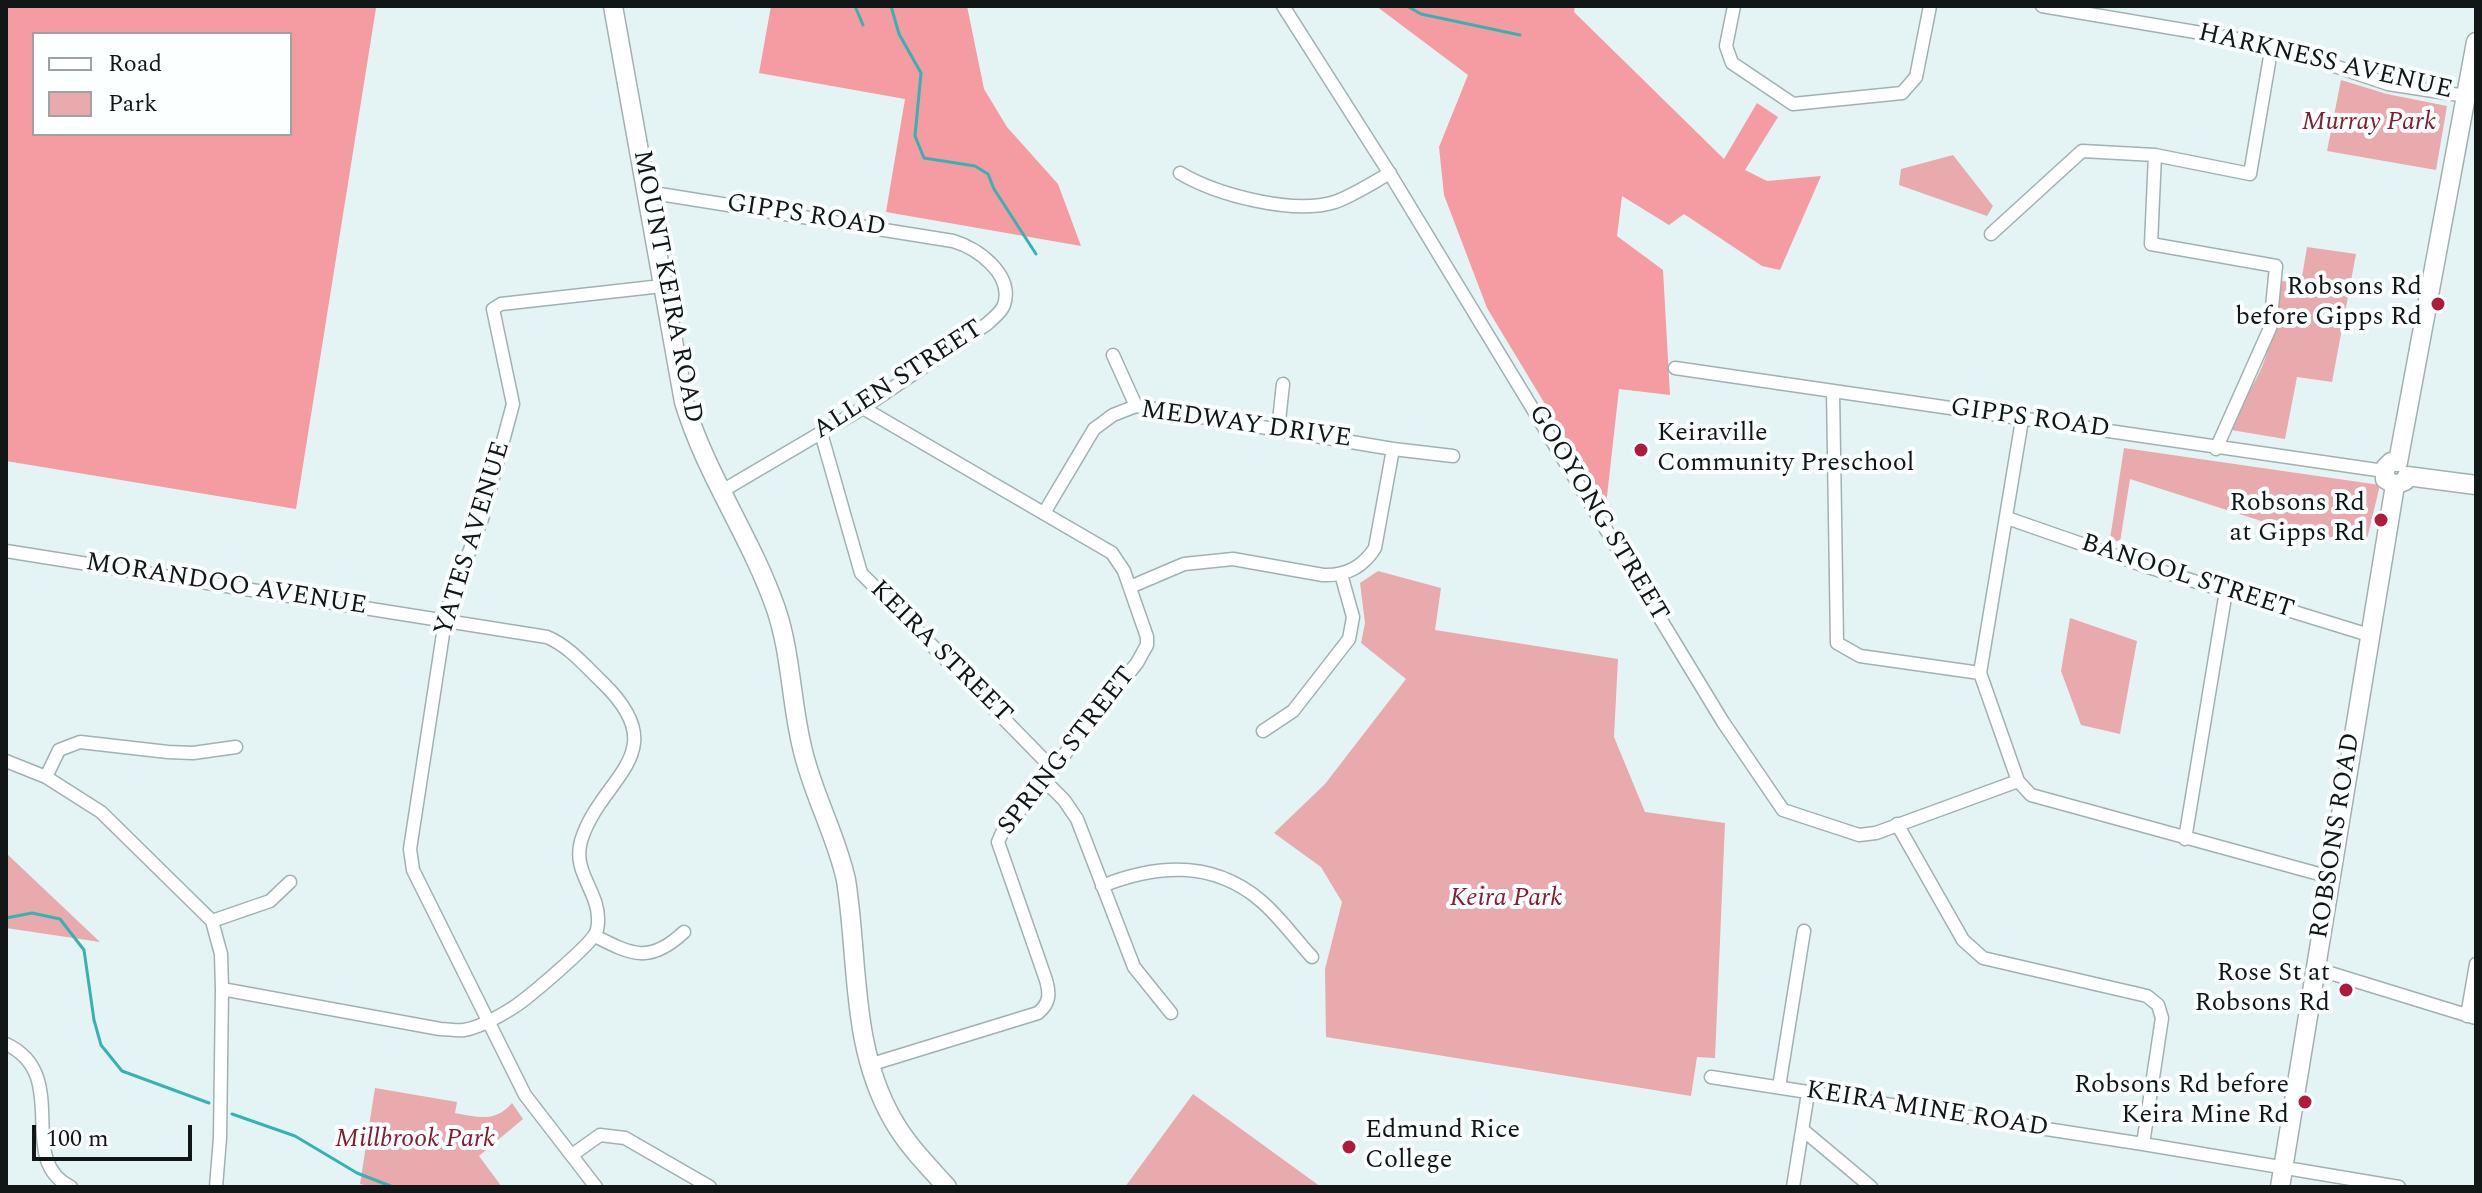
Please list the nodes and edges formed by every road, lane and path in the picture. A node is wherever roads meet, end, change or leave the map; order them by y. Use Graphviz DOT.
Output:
graph roads {
  1 [pos="613,6"];
  2 [pos="1283,6"];
  3 [pos="1734,6"];
  4 [pos="1930,6"];
  5 [pos="2042,6"];
  6 [pos="2476,42"];
  7 [pos="2272,45"];
  8 [pos="2466,96"];
  9 [pos="2155,155"];
  10 [pos="1180,173"];
  11 [pos="1390,173"];
  12 [pos="647,192"];
  13 [pos="1991,234"];
  14 [pos="965,245"];
  15 [pos="662,286"];
  16 [pos="1113,355"];
  17 [pos="1675,368"];
  18 [pos="1283,384"];
  19 [pos="1833,391"];
  20 [pos="1136,406"];
  21 [pos="863,408"];
  22 [pos="2022,420"];
  23 [pos="1278,430"];
  24 [pos="821,433"];
  25 [pos="1393,449"];
  26 [pos="2216,449"];
  27 [pos="1453,456"];
  28 [pos="2396,473"];
  29 [pos="2476,485"];
  30 [pos="722,491"];
  31 [pos="1044,513"];
  32 [pos="2007,518"];
  33 [pos="6,551"];
  34 [pos="1341,574"];
  35 [pos="1130,587"];
  36 [pos="2226,591"];
  37 [pos="445,621"];
  38 [pos="2369,635"];
  39 [pos="1980,673"];
  40 [pos="1263,731"];
  41 [pos="236,747"];
  42 [pos="6,761"];
  43 [pos="1053,769"];
  44 [pos="46,777"];
  45 [pos="1044,780"];
  46 [pos="2018,781"];
  47 [pos="1897,824"];
  48 [pos="2185,839"];
  49 [pos="2330,877"];
  50 [pos="290,882"];
  51 [pos="1102,886"];
  52 [pos="212,921"];
  53 [pos="1804,931"];
  54 [pos="684,932"];
  55 [pos="595,936"];
  56 [pos="1312,957"];
  57 [pos="2476,964"];
  58 [pos="2317,969"];
  59 [pos="222,989"];
  60 [pos="1171,1013"];
  61 [pos="2472,1017"];
  62 [pos="488,1020"];
  63 [pos="6,1044"];
  64 [pos="869,1065"];
  65 [pos="1711,1077"];
  66 [pos="1779,1087"];
  67 [pos="1808,1093"];
  68 [pos="1803,1130"];
  69 [pos="2143,1144"];
  70 [pos="572,1155"];
  71 [pos="2282,1178"];
  72 [pos="71,1187"];
  73 [pos="216,1187"];
  74 [pos="596,1187"];
  75 [pos="710,1187"];
  76 [pos="947,1187"];
  77 [pos="1793,1187"];
  78 [pos="1871,1187"];
  79 [pos="2399,1187"];
  1 -- 12 [label="main road, MOUNT KEIRA ROAD"];
  2 -- 11 [label="street, GOOYONG STREET"];
  3 -- 4 [label="street"];
  5 -- 7 [label="street, HARKNESS AVENUE"];
  6 -- 8 [label="main road, ROBSONS ROAD"];
  7 -- 8 [label="street, HARKNESS AVENUE"];
  7 -- 9 [label="street"];
  8 -- 28 [label="main road, ROBSONS ROAD"];
  9 -- 13 [label="street"];
  9 -- 26 [label="street"];
  10 -- 11 [label="street"];
  11 -- 47 [label="street, GOOYONG STREET"];
  12 -- 14 [label="street, GIPPS ROAD"];
  12 -- 15 [label="main road, MOUNT KEIRA ROAD"];
  14 -- 21 [label="street, ALLEN STREET"];
  15 -- 30 [label="main road, MOUNT KEIRA ROAD"];
  15 -- 37 [label="street, YATES AVENUE"];
  16 -- 20 [label="street"];
  17 -- 19 [label="street, GIPPS ROAD"];
  18 -- 23 [label="street"];
  19 -- 22 [label="street, GIPPS ROAD"];
  19 -- 39 [label="street"];
  20 -- 23 [label="street, MEDWAY DRIVE"];
  20 -- 31 [label="street, MEDWAY DRIVE"];
  21 -- 24 [label="street, ALLEN STREET"];
  21 -- 31 [label="street, SPRING STREET"];
  22 -- 26 [label="street, GIPPS ROAD"];
  22 -- 32 [label="street"];
  23 -- 25 [label="street, MEDWAY DRIVE"];
  24 -- 30 [label="street, ALLEN STREET"];
  24 -- 43 [label="street, KEIRA STREET"];
  25 -- 27 [label="street, MEDWAY DRIVE"];
  25 -- 34 [label="street"];
  26 -- 28 [label="street, GIPPS ROAD"];
  28 -- 29 [label="main road, GIPPS ROAD"];
  28 -- 38 [label="main road, ROBSONS ROAD"];
  30 -- 64 [label="main road, MOUNT KEIRA ROAD"];
  31 -- 35 [label="street, SPRING STREET"];
  32 -- 36 [label="street, BANOOL STREET"];
  32 -- 39 [label="street"];
  33 -- 37 [label="street, MORANDOO AVENUE"];
  34 -- 35 [label="street"];
  34 -- 40 [label="street"];
  35 -- 43 [label="street, SPRING STREET"];
  36 -- 38 [label="street, BANOOL STREET"];
  36 -- 48 [label="street"];
  37 -- 55 [label="street, MORANDOO AVENUE"];
  37 -- 62 [label="street, YATES AVENUE"];
  38 -- 49 [label="main road, ROBSONS ROAD"];
  39 -- 46 [label="street"];
  41 -- 44 [label="street"];
  42 -- 44 [label="street"];
  43 -- 45 [label="street, SPRING STREET"];
  44 -- 52 [label="street"];
  45 -- 51 [label="street"];
  45 -- 64 [label="street, SPRING STREET"];
  46 -- 47 [label="street, GOOYONG STREET"];
  46 -- 48 [label="street"];
  47 -- 69 [label="street"];
  48 -- 49 [label="street"];
  49 -- 58 [label="main road, ROBSONS ROAD"];
  50 -- 52 [label="street"];
  51 -- 56 [label="street"];
  51 -- 60 [label="street"];
  52 -- 59 [label="street"];
  53 -- 66 [label="street"];
  54 -- 55 [label="street"];
  55 -- 62 [label="street"];
  57 -- 61 [label="street"];
  58 -- 61 [label="street"];
  58 -- 71 [label="main road, ROBSONS ROAD"];
  59 -- 62 [label="street"];
  59 -- 73 [label="street"];
  62 -- 70 [label="street, YATES AVENUE"];
  63 -- 72 [label="street"];
  64 -- 76 [label="main road, MOUNT KEIRA ROAD"];
  65 -- 66 [label="street, KEIRA MINE ROAD"];
  66 -- 67 [label="street, KEIRA MINE ROAD"];
  67 -- 68 [label="street"];
  67 -- 69 [label="street, KEIRA MINE ROAD"];
  68 -- 77 [label="street"];
  68 -- 78 [label="street"];
  69 -- 71 [label="street, KEIRA MINE ROAD"];
  70 -- 74 [label="street, YATES AVENUE"];
  70 -- 75 [label="street"];
  71 -- 79 [label="street, KEIRA MINE ROAD"];
}
